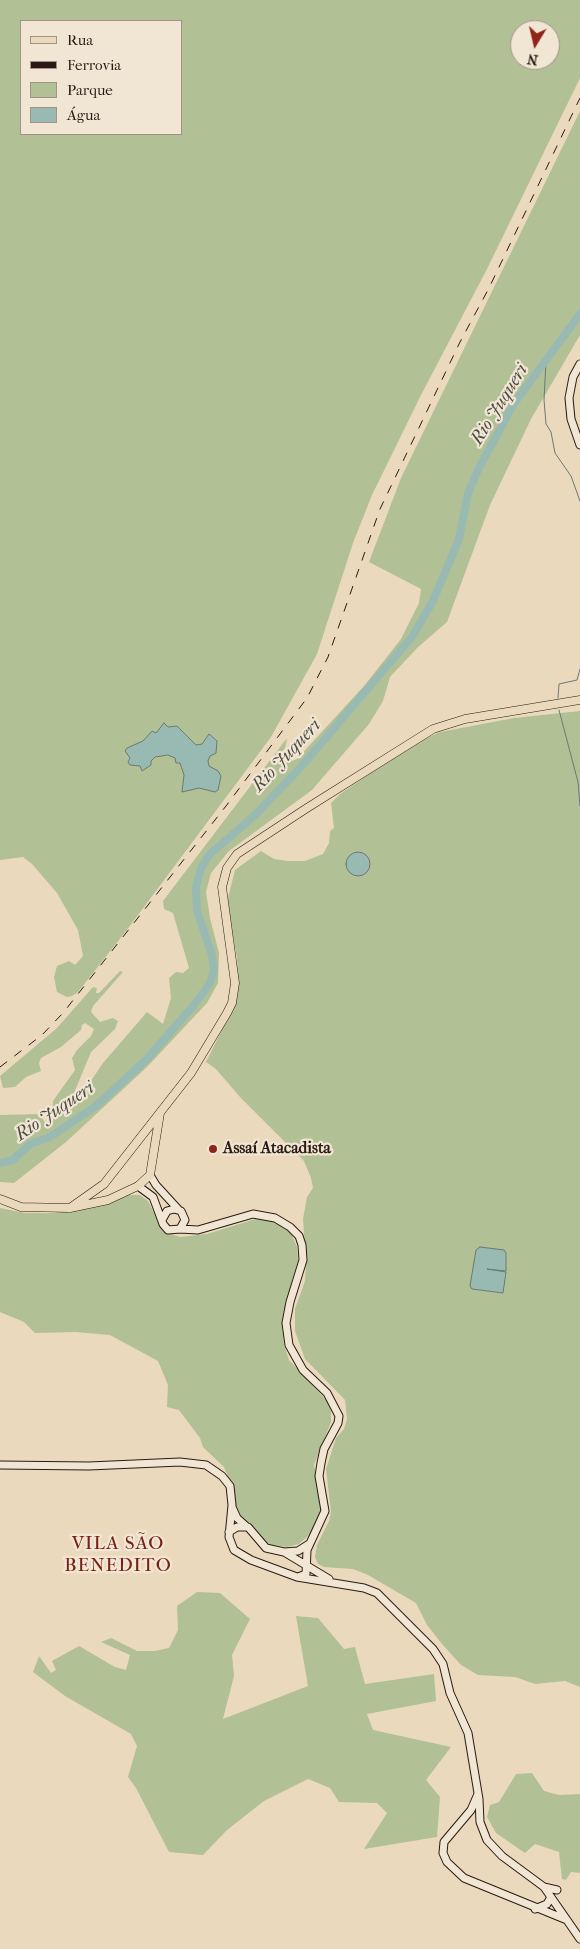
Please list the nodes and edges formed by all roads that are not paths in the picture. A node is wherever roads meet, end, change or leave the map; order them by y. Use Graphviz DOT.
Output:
graph roads {
  1 [pos="580,364"];
  2 [pos="580,445"];
  3 [pos="580,700"];
  4 [pos="160,1112"];
  5 [pos="140,1137"];
  6 [pos="155,1144"];
  7 [pos="150,1175"];
  8 [pos="138,1186"];
  9 [pos="99,1188"];
  10 [pos="0,1199"];
  11 [pos="108,1200"];
  12 [pos="70,1208"];
  13 [pos="178,1209"];
  14 [pos="162,1220"];
  15 [pos="180,1229"];
  16 [pos="0,1465"];
  17 [pos="232,1506"];
  18 [pos="248,1527"];
  19 [pos="229,1532"];
  20 [pos="313,1541"];
  21 [pos="284,1552"];
  22 [pos="306,1565"];
  23 [pos="297,1577"];
  24 [pos="348,1585"];
  25 [pos="478,1794"];
  26 [pos="471,1810"];
  27 [pos="479,1812"];
  28 [pos="544,1886"];
  29 [pos="557,1890"];
  30 [pos="551,1897"];
  31 [pos="535,1909"];
  32 [pos="567,1920"];
  33 [pos="580,1939"];
  1 -- 2 [label="main road"];
  3 -- 4 [label="main road"];
  4 -- 5 [label="main road"];
  4 -- 6 [label="main road"];
  5 -- 6 [label="main road"];
  5 -- 9 [label="main road"];
  6 -- 7 [label="main road"];
  7 -- 8 [label="main road"];
  7 -- 13 [label="main road"];
  8 -- 11 [label="main road"];
  8 -- 14 [label="main road"];
  9 -- 11 [label="main road"];
  9 -- 12 [label="main road"];
  10 -- 12 [label="main road"];
  11 -- 12 [label="main road"];
  13 -- 14 [label="main road"];
  13 -- 15 [label="main road"];
  14 -- 15 [label="main road"];
  15 -- 20 [label="main road"];
  16 -- 17 [label="main road"];
  17 -- 18 [label="main road"];
  17 -- 19 [label="main road"];
  18 -- 19 [label="main road"];
  18 -- 21 [label="main road"];
  19 -- 23 [label="main road"];
  20 -- 21 [label="main road"];
  20 -- 22 [label="main road"];
  21 -- 22 [label="main road"];
  22 -- 23 [label="main road"];
  22 -- 24 [label="main road"];
  23 -- 24 [label="main road"];
  24 -- 25 [label="main road"];
  25 -- 26 [label="main road"];
  25 -- 27 [label="main road"];
  26 -- 27 [label="main road"];
  26 -- 31 [label="main road"];
  27 -- 28 [label="main road"];
  28 -- 29 [label="main road"];
  28 -- 30 [label="main road"];
  30 -- 31 [label="main road"];
  30 -- 32 [label="main road"];
  31 -- 32 [label="main road"];
  32 -- 33 [label="main road"];
}
